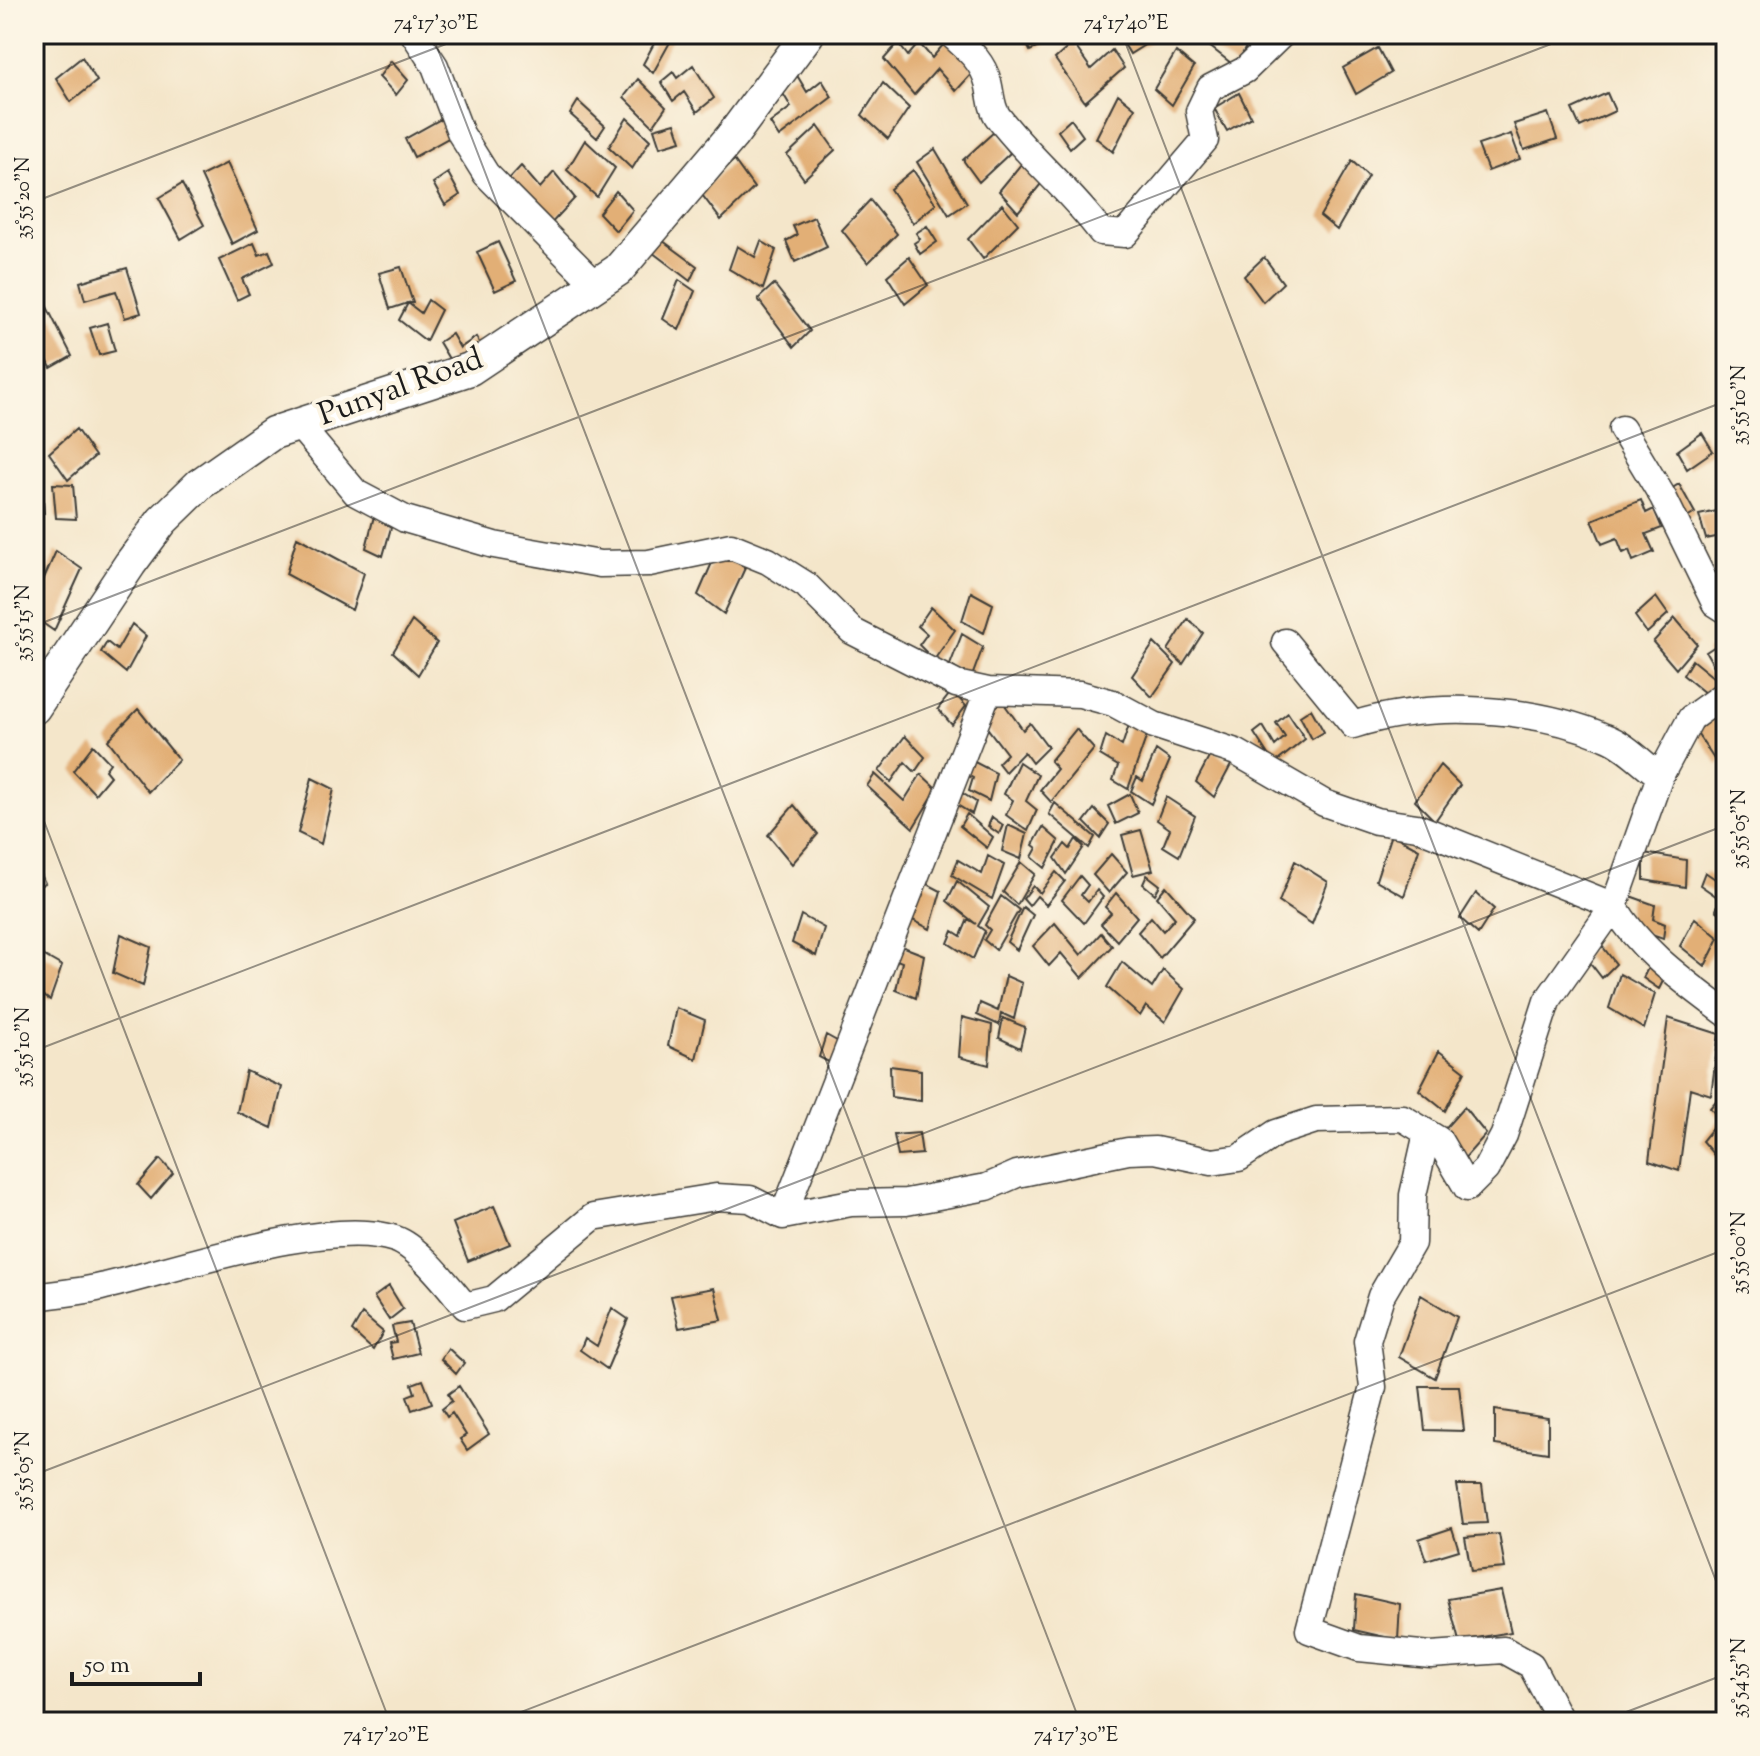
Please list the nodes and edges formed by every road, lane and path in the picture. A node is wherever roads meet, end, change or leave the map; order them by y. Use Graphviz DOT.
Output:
graph roads {
  1 [pos="414,34"];
  2 [pos="808,34"];
  3 [pos="951,34"];
  4 [pos="1282,34"];
  5 [pos="596,285"];
  6 [pos="299,425"];
  7 [pos="1622,429"];
  8 [pos="1726,610"];
  9 [pos="1285,642"];
  10 [pos="988,691"];
  11 [pos="1726,693"];
  12 [pos="34,708"];
  13 [pos="1660,776"];
  14 [pos="1614,906"];
  15 [pos="1726,1013"];
  16 [pos="1427,1133"];
  17 [pos="783,1216"];
  18 [pos="34,1297"];
  19 [pos="1561,1722"];
  1 -- 5 [label="street"];
  2 -- 5 [label="main road, Punyal Road"];
  3 -- 4 [label="street"];
  5 -- 6 [label="main road, Punyal Road"];
  6 -- 10 [label="street"];
  6 -- 12 [label="main road, Punyal Road"];
  7 -- 8 [label="street"];
  9 -- 13 [label="street"];
  10 -- 14 [label="street"];
  10 -- 17 [label="street"];
  11 -- 13 [label="street"];
  13 -- 14 [label="street"];
  14 -- 15 [label="street"];
  14 -- 16 [label="street"];
  16 -- 17 [label="street"];
  16 -- 19 [label="street"];
  17 -- 18 [label="street"];
}
